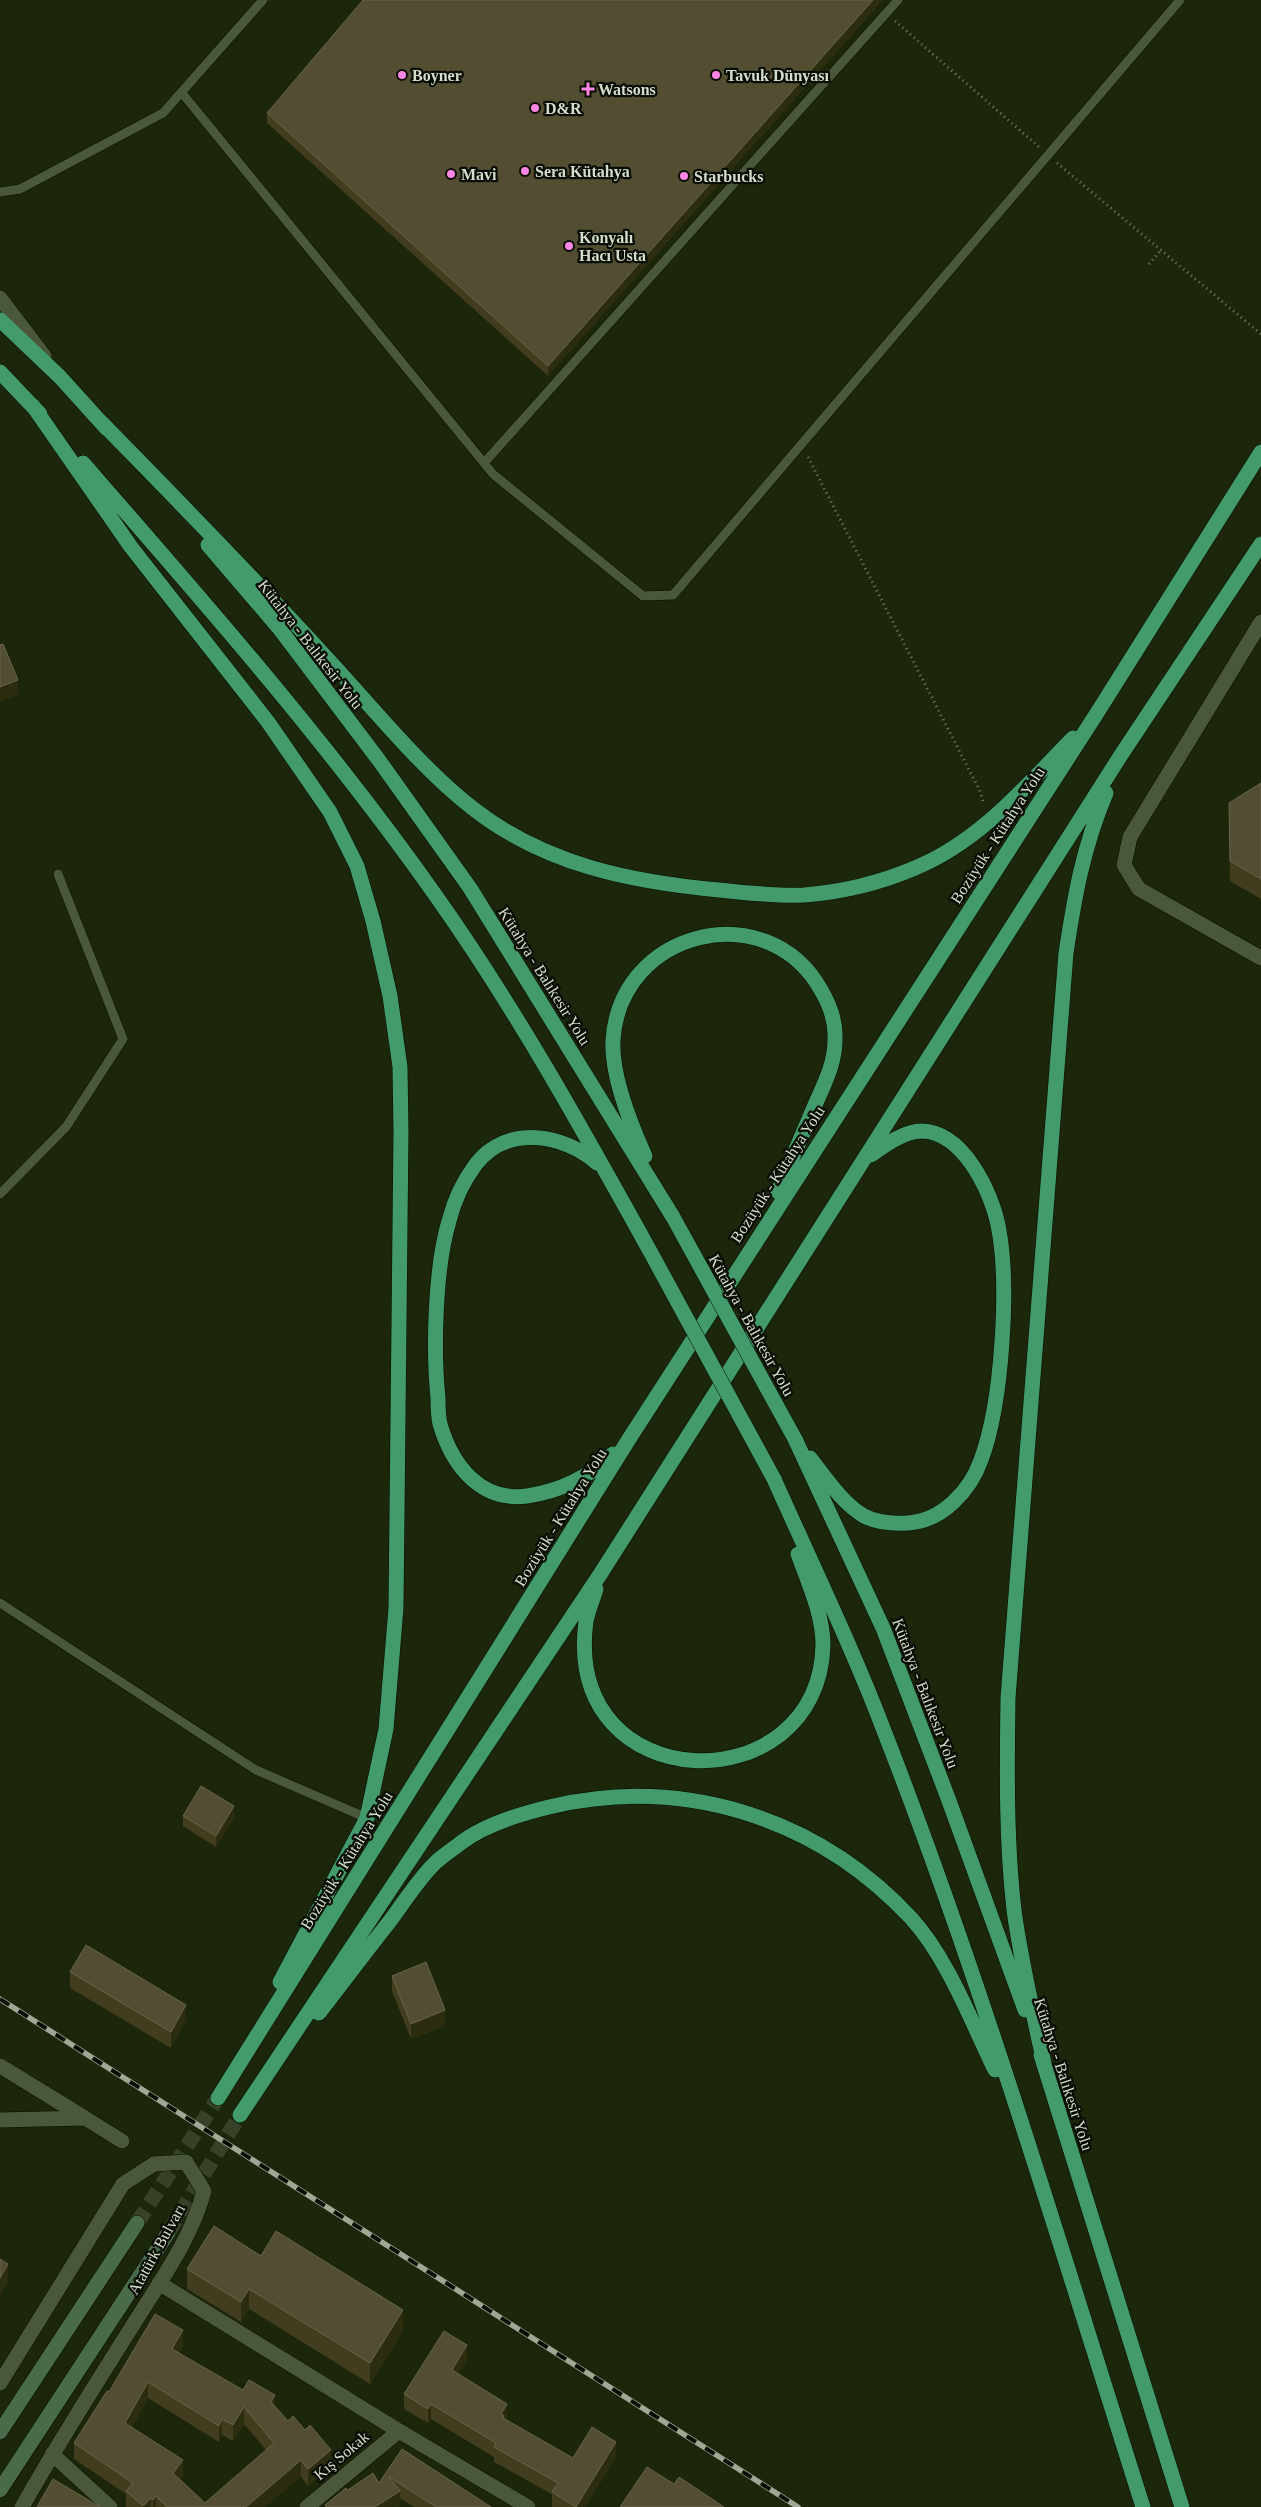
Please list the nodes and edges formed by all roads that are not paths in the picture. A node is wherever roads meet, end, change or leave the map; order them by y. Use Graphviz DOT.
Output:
graph roads {
  1 [pos="263,0"];
  2 [pos="898,0"];
  3 [pos="1180,0"];
  4 [pos="182,92"];
  5 [pos="0,192"];
  6 [pos="0,298"];
  7 [pos="0,320"];
  8 [pos="0,372"];
  9 [pos="60,377"];
  10 [pos="33,406"];
  11 [pos="101,422"];
  12 [pos="1261,452"];
  13 [pos="484,463"];
  14 [pos="1261,544"];
  15 [pos="1261,622"];
  16 [pos="1097,713"];
  17 [pos="1121,755"];
  18 [pos="58,874"];
  19 [pos="1261,958"];
  20 [pos="866,1158"];
  21 [pos="607,1172"];
  22 [pos="0,1194"];
  23 [pos="673,1217"];
  24 [pos="761,1230"];
  25 [pos="629,1439"];
  26 [pos="795,1439"];
  27 [pos="774,1479"];
  28 [pos="601,1573"];
  29 [pos="0,1604"];
  30 [pos="367,1818"];
  31 [pos="1044,2063"];
  32 [pos="0,2066"];
  33 [pos="85,2118"];
  34 [pos="0,2120"];
  35 [pos="1023,2128"];
  36 [pos="122,2141"];
  37 [pos="137,2223"];
  38 [pos="168,2233"];
  39 [pos="159,2283"];
  40 [pos="0,2384"];
  41 [pos="398,2431"];
  42 [pos="0,2432"];
  43 [pos="52,2454"];
  44 [pos="0,2490"];
  45 [pos="22,2507"];
  46 [pos="110,2507"];
  47 [pos="306,2507"];
  48 [pos="528,2507"];
  49 [pos="1143,2507"];
  50 [pos="1182,2507"];
  1 -- 4 [label="lane"];
  2 -- 13 [label="lane"];
  3 -- 13 [label="lane"];
  4 -- 5 [label="lane"];
  4 -- 13 [label="lane"];
  6 -- 9 [label="street"];
  7 -- 9 [label="highway, Kütahya - Balıkesir Yolu"];
  8 -- 10 [label="highway"];
  9 -- 11 [label="highway, Kütahya - Balıkesir Yolu"];
  10 -- 21 [label="highway"];
  10 -- 30 [label="highway"];
  11 -- 16 [label="highway"];
  11 -- 23 [label="highway, Kütahya - Balıkesir Yolu"];
  12 -- 16 [label="highway, Bozüyük - Kütahya Yolu"];
  14 -- 17 [label="highway"];
  15 -- 19 [label="street"];
  16 -- 24 [label="highway, Bozüyük - Kütahya Yolu"];
  17 -- 20 [label="highway"];
  17 -- 31 [label="highway"];
  18 -- 22 [label="lane"];
  20 -- 26 [label="highway"];
  20 -- 28 [label="highway"];
  21 -- 25 [label="highway"];
  21 -- 27 [label="highway, bridge"];
  23 -- 24 [label="highway"];
  23 -- 26 [label="highway, Kütahya - Balıkesir Yolu, bridge"];
  24 -- 25 [label="highway, Bozüyük - Kütahya Yolu"];
  25 -- 30 [label="highway, Bozüyük - Kütahya Yolu"];
  26 -- 31 [label="highway, Kütahya - Balıkesir Yolu"];
  27 -- 28 [label="highway"];
  27 -- 35 [label="highway"];
  28 -- 35 [label="highway"];
  29 -- 30 [label="lane"];
  31 -- 50 [label="highway, Kütahya - Balıkesir Yolu"];
  32 -- 33 [label="street"];
  33 -- 34 [label="street"];
  33 -- 36 [label="street"];
  35 -- 49 [label="highway"];
  37 -- 42 [label="main road, Atatürk Bulvarı"];
  38 -- 44 [label="main road, Atatürk Bulvarı"];
  39 -- 40 [label="street, Atatürk Bulvarı"];
  39 -- 41 [label="street"];
  39 -- 43 [label="street, Atatürk Bulvarı"];
  41 -- 47 [label="street, Kış Sokak"];
  41 -- 48 [label="street"];
  43 -- 45 [label="street, Atatürk Bulvarı"];
  43 -- 46 [label="street"];
}
